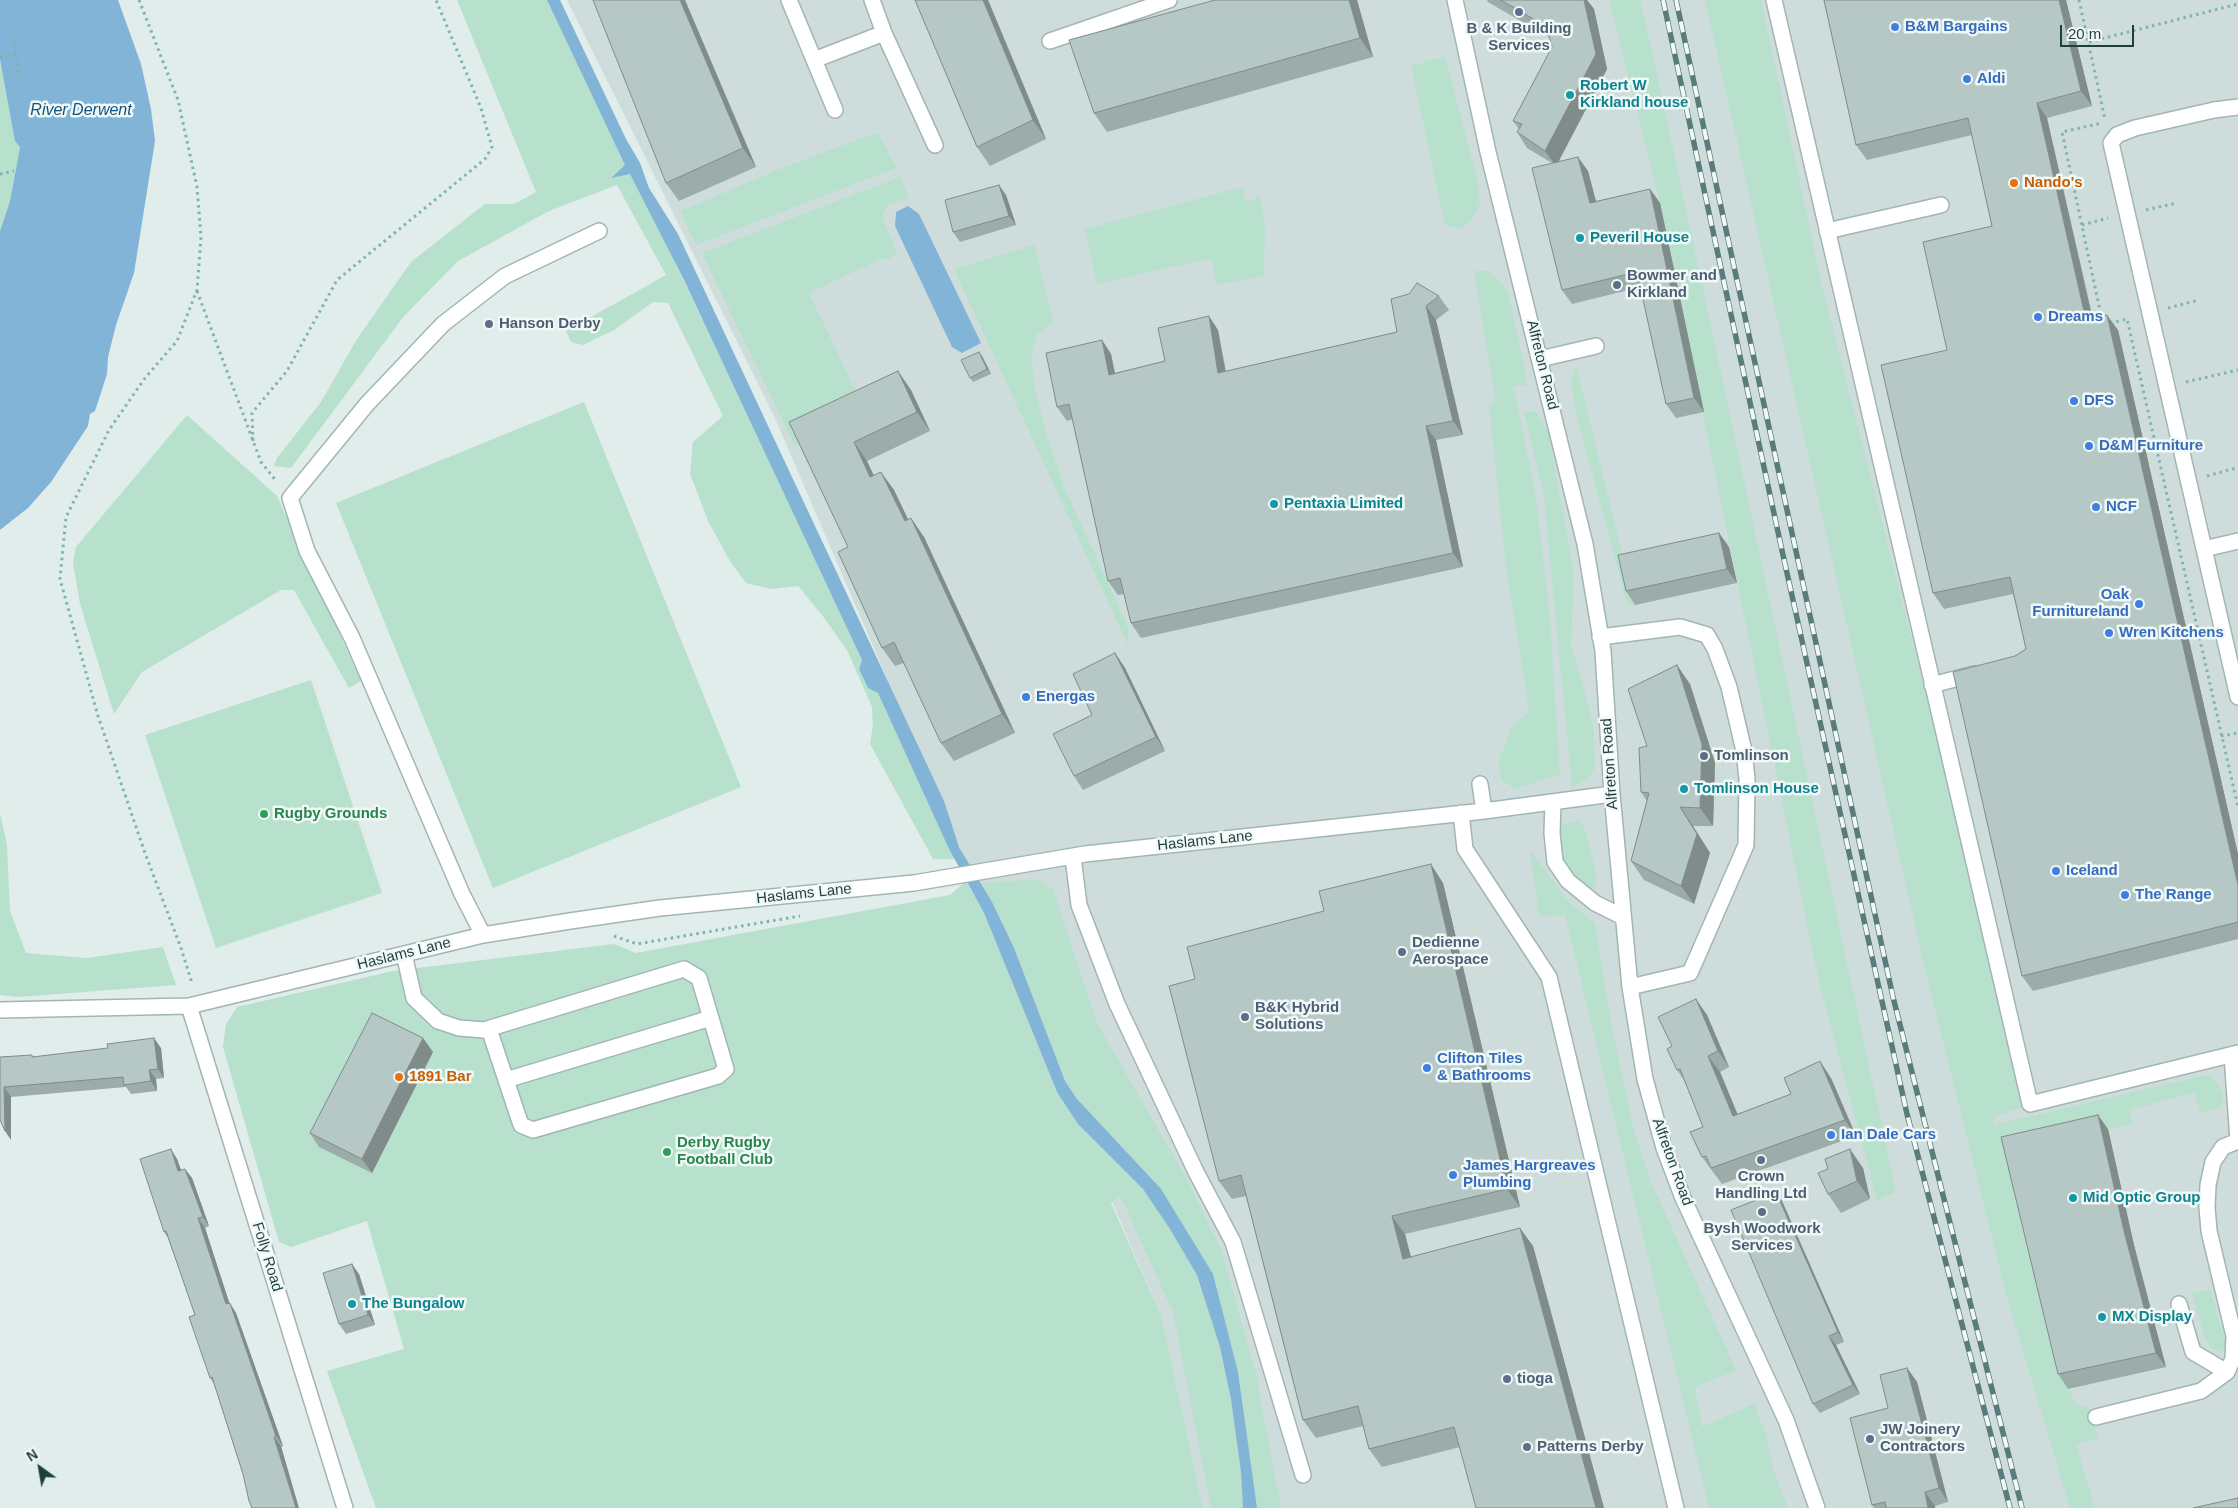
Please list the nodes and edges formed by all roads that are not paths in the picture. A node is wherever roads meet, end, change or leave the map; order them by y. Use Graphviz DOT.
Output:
graph roads {
  1 [pos="789,0"];
  2 [pos="872,0"];
  3 [pos="1168,0"];
  4 [pos="1455,0"];
  5 [pos="1774,0"];
  6 [pos="884,33"];
  7 [pos="1050,41"];
  8 [pos="814,60"];
  9 [pos="2238,107"];
  10 [pos="835,110"];
  11 [pos="935,145"];
  12 [pos="1941,205"];
  13 [pos="599,231"];
  14 [pos="1827,231"];
  15 [pos="1596,346"];
  16 [pos="1540,358"];
  17 [pos="2238,541"];
  18 [pos="2204,549"];
  19 [pos="1600,637"];
  20 [pos="1987,671"];
  21 [pos="1932,685"];
  22 [pos="2238,697"];
  23 [pos="1480,784"];
  24 [pos="1612,794"];
  25 [pos="1553,802"];
  26 [pos="1484,811"];
  27 [pos="1461,813"];
  28 [pos="1072,857"];
  29 [pos="1623,917"];
  30 [pos="483,934"];
  31 [pos="404,954"];
  32 [pos="1630,987"];
  33 [pos="189,1006"];
  34 [pos="0,1010"];
  35 [pos="711,1018"];
  36 [pos="489,1029"];
  37 [pos="2235,1054"];
  38 [pos="506,1080"];
  39 [pos="2238,1142"];
  40 [pos="2179,1304"];
  41 [pos="2226,1372"];
  42 [pos="2096,1417"];
  43 [pos="1303,1475"];
  44 [pos="345,1508"];
  45 [pos="1676,1508"];
  46 [pos="1817,1508"];
  1 -- 8 [label="street"];
  2 -- 6 [label="street"];
  3 -- 7 [label="street"];
  4 -- 16 [label="street, Alfreton Road"];
  5 -- 14 [label="street"];
  6 -- 8 [label="street"];
  6 -- 11 [label="street"];
  8 -- 10 [label="street"];
  9 -- 18 [label="street"];
  12 -- 14 [label="street"];
  13 -- 30 [label="street"];
  14 -- 21 [label="street"];
  15 -- 16 [label="street"];
  16 -- 19 [label="street, Alfreton Road"];
  17 -- 18 [label="street"];
  18 -- 22 [label="street"];
  19 -- 24 [label="street, Alfreton Road"];
  19 -- 32 [label="street"];
  20 -- 21 [label="street"];
  21 -- 37 [label="street"];
  23 -- 26 [label="street"];
  24 -- 25 [label="street, Haslams Lane"];
  24 -- 29 [label="street, Alfreton Road"];
  25 -- 26 [label="street, Haslams Lane"];
  25 -- 29 [label="street"];
  26 -- 27 [label="street, Haslams Lane"];
  27 -- 28 [label="street, Haslams Lane"];
  27 -- 45 [label="street"];
  28 -- 30 [label="street, Haslams Lane"];
  28 -- 43 [label="street"];
  29 -- 32 [label="street, Alfreton Road"];
  30 -- 31 [label="street, Haslams Lane"];
  31 -- 33 [label="street, Haslams Lane"];
  31 -- 36 [label="street"];
  32 -- 46 [label="street, Alfreton Road"];
  33 -- 34 [label="street, Haslams Lane"];
  33 -- 44 [label="street, Folly Road"];
  35 -- 36 [label="street"];
  35 -- 38 [label="street"];
  35 -- 38 [label="street"];
  36 -- 38 [label="street"];
  37 -- 39 [label="street"];
  39 -- 41 [label="street"];
  40 -- 41 [label="street"];
  41 -- 42 [label="street"];
}
